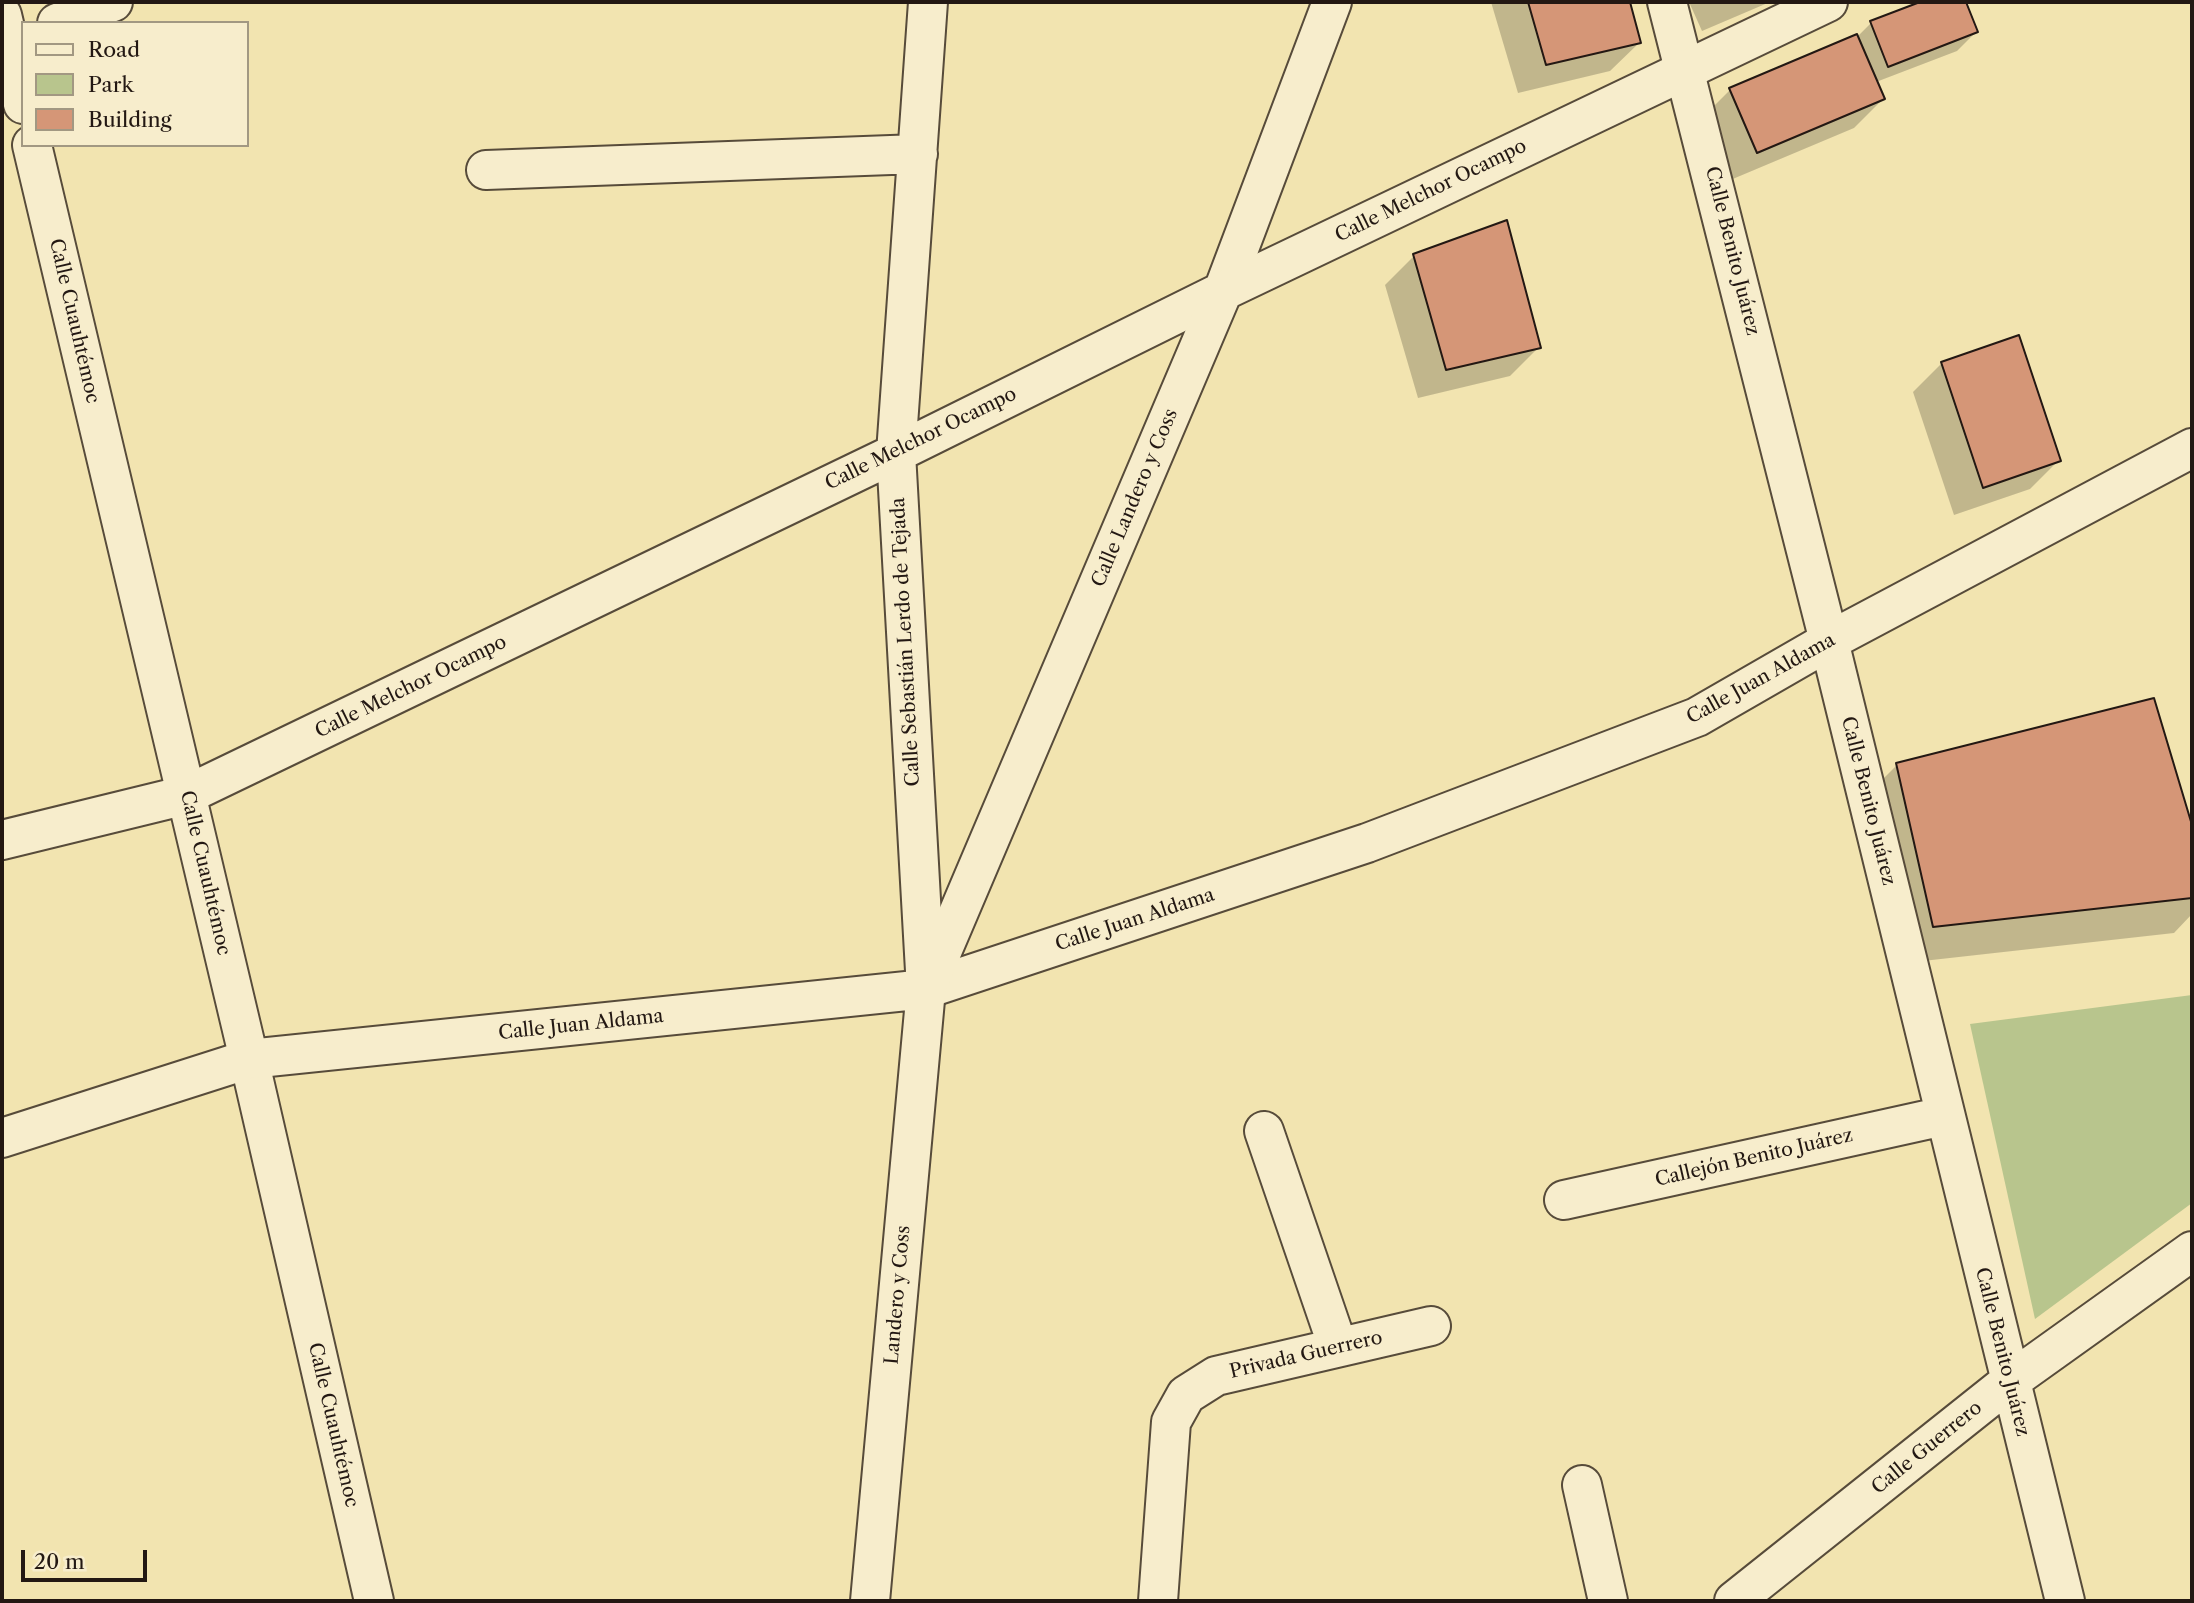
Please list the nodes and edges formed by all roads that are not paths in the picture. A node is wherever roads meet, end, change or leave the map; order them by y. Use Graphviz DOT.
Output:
graph roads {
  1 [pos="113,2"];
  2 [pos="928,2"];
  3 [pos="1332,2"];
  4 [pos="1667,2"];
  5 [pos="1828,2"];
  6 [pos="62,21"];
  7 [pos="8,34"];
  8 [pos="1686,68"];
  9 [pos="21,95"];
  10 [pos="32,147"];
  11 [pos="918,154"];
  12 [pos="486,170"];
  13 [pos="1223,290"];
  14 [pos="2192,448"];
  15 [pos="895,453"];
  16 [pos="1829,641"];
  17 [pos="186,795"];
  18 [pos="2,839"];
  19 [pos="926,989"];
  20 [pos="249,1059"];
  21 [pos="1944,1116"];
  22 [pos="1264,1131"];
  23 [pos="2,1138"];
  24 [pos="1564,1200"];
  25 [pos="2192,1251"];
  26 [pos="1430,1326"];
  27 [pos="1338,1347"];
  28 [pos="2009,1382"];
  29 [pos="1582,1485"];
  30 [pos="374,1601"];
  31 [pos="870,1601"];
  32 [pos="1158,1601"];
  33 [pos="1608,1601"];
  34 [pos="1734,1601"];
  35 [pos="2065,1601"];
  1 -- 6 [label="street"];
  2 -- 11 [label="street, Calle Sebastián Lerdo de Tejada"];
  3 -- 13 [label="street, Calle Landero y Coss"];
  4 -- 8 [label="street, Calle Benito Juárez"];
  5 -- 8 [label="street, Calle Melchor Ocampo"];
  7 -- 9 [label="street"];
  8 -- 13 [label="street, Calle Melchor Ocampo"];
  8 -- 16 [label="street, Calle Benito Juárez"];
  10 -- 17 [label="street, Calle Cuauhtémoc"];
  11 -- 12 [label="street"];
  11 -- 15 [label="street, Calle Sebastián Lerdo de Tejada"];
  13 -- 15 [label="street, Calle Melchor Ocampo"];
  13 -- 19 [label="street, Calle Landero y Coss"];
  14 -- 16 [label="street, Calle Juan Aldama"];
  15 -- 17 [label="street, Calle Melchor Ocampo"];
  15 -- 19 [label="street, Calle Sebastián Lerdo de Tejada"];
  16 -- 19 [label="street, Calle Juan Aldama"];
  16 -- 21 [label="street, Calle Benito Juárez"];
  17 -- 18 [label="street, Calle Melchor Ocampo"];
  17 -- 20 [label="street, Calle Cuauhtémoc"];
  19 -- 20 [label="street, Calle Juan Aldama"];
  19 -- 31 [label="street, Landero y Coss"];
  20 -- 23 [label="street, Calle Juan Aldama"];
  20 -- 30 [label="street, Calle Cuauhtémoc"];
  21 -- 24 [label="street, Callejón Benito Juárez"];
  21 -- 28 [label="street, Calle Benito Juárez"];
  22 -- 27 [label="street"];
  25 -- 28 [label="street, Calle Guerrero"];
  26 -- 27 [label="street, Privada Guerrero"];
  27 -- 32 [label="street, Privada Guerrero"];
  28 -- 34 [label="street, Calle Guerrero"];
  28 -- 35 [label="street, Calle Benito Juárez"];
  29 -- 33 [label="street"];
}
